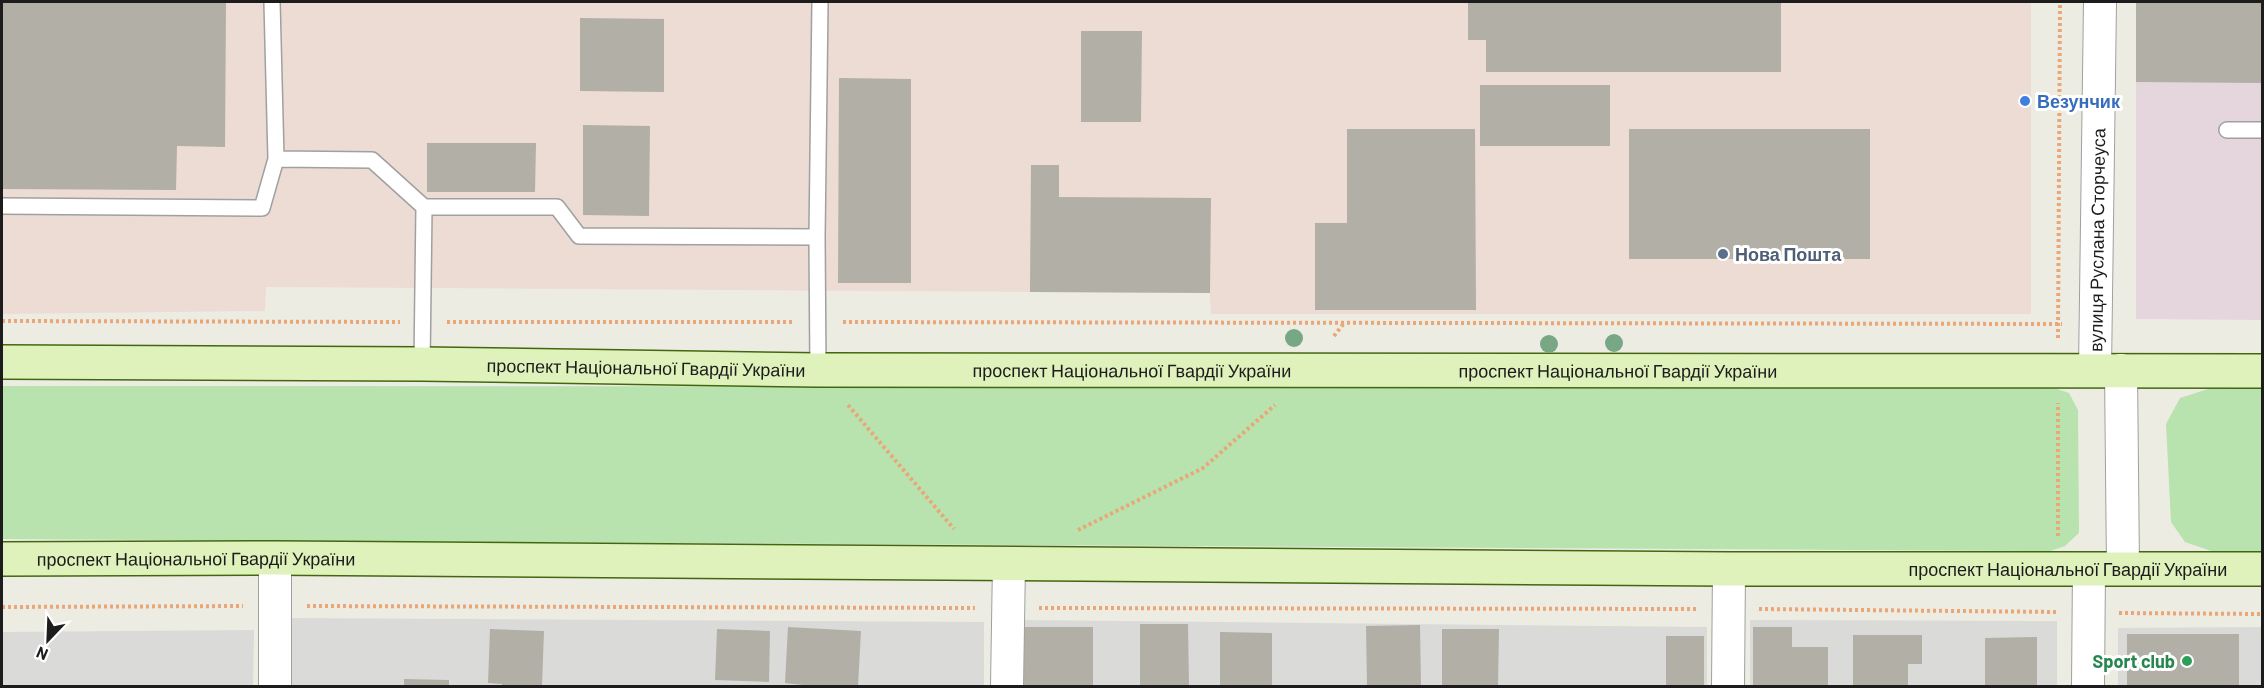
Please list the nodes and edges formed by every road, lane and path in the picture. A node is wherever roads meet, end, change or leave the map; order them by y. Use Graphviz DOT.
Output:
graph roads {
  1 [pos="272,2"];
  2 [pos="820,2"];
  3 [pos="2060,2"];
  4 [pos="2100,2"];
  5 [pos="2227,130"];
  6 [pos="2262,130"];
  7 [pos="276,159"];
  8 [pos="2,206"];
  9 [pos="424,207"];
  10 [pos="817,237"];
  11 [pos="2,321"];
  12 [pos="423,322"];
  13 [pos="818,322"];
  14 [pos="1344,323"];
  15 [pos="2096,323"];
  16 [pos="2058,324"];
  17 [pos="2,362"];
  18 [pos="422,364"];
  19 [pos="818,370"];
  20 [pos="1308,370"];
  21 [pos="2058,370"];
  22 [pos="2108,370"];
  23 [pos="2262,371"];
  24 [pos="1070,533"];
  25 [pos="960,536"];
  26 [pos="275,558"];
  27 [pos="2,559"];
  28 [pos="1009,563"];
  29 [pos="2122,568"];
  30 [pos="1729,569"];
  31 [pos="2073,569"];
  32 [pos="2262,569"];
  33 [pos="276,606"];
  34 [pos="2,607"];
  35 [pos="1009,608"];
  36 [pos="1728,609"];
  37 [pos="2057,612"];
  38 [pos="2088,613"];
  39 [pos="2262,614"];
  40 [pos="275,687"];
  41 [pos="1007,687"];
  42 [pos="1728,687"];
  43 [pos="2088,687"];
  1 -- 7 [label="lane"];
  2 -- 10 [label="lane"];
  3 -- 16 [label="path"];
  4 -- 15 [label="street, вулиця Руслана Сторчеуса"];
  5 -- 6 [label="lane"];
  7 -- 8 [label="lane"];
  7 -- 9 [label="lane"];
  9 -- 10 [label="lane"];
  9 -- 12 [label="lane"];
  10 -- 13 [label="lane"];
  11 -- 12 [label="path"];
  12 -- 13 [label="path"];
  12 -- 18 [label="lane"];
  13 -- 14 [label="path"];
  13 -- 19 [label="lane"];
  14 -- 16 [label="path"];
  14 -- 20 [label="path"];
  15 -- 16 [label="path"];
  15 -- 22 [label="street, вулиця Руслана Сторчеуса"];
  16 -- 21 [label="path"];
  17 -- 18 [label="street, проспект Національної Гвардії України"];
  18 -- 19 [label="street, проспект Національної Гвардії України"];
  19 -- 20 [label="street, проспект Національної Гвардії України"];
  19 -- 25 [label="path"];
  20 -- 21 [label="street, проспект Національної Гвардії України"];
  20 -- 24 [label="path"];
  21 -- 22 [label="street, проспект Національної Гвардії України"];
  21 -- 31 [label="path"];
  22 -- 23 [label="street, проспект Національної Гвардії України"];
  22 -- 29 [label="street, вулиця Руслана Сторчеуса"];
  26 -- 27 [label="street, проспект Національної Гвардії України"];
  26 -- 28 [label="street, проспект Національної Гвардії України"];
  26 -- 33 [label="street"];
  28 -- 30 [label="street, проспект Національної Гвардії України"];
  28 -- 35 [label="street"];
  29 -- 31 [label="street, проспект Національної Гвардії України"];
  29 -- 32 [label="street, проспект Національної Гвардії України"];
  30 -- 31 [label="street, проспект Національної Гвардії України"];
  30 -- 36 [label="street"];
  31 -- 37 [label="path"];
  31 -- 38 [label="street"];
  33 -- 34 [label="path"];
  33 -- 35 [label="path"];
  33 -- 40 [label="street"];
  35 -- 36 [label="path"];
  35 -- 41 [label="street"];
  36 -- 37 [label="path"];
  36 -- 42 [label="street"];
  37 -- 38 [label="path"];
  38 -- 39 [label="path"];
  38 -- 43 [label="street"];
}
